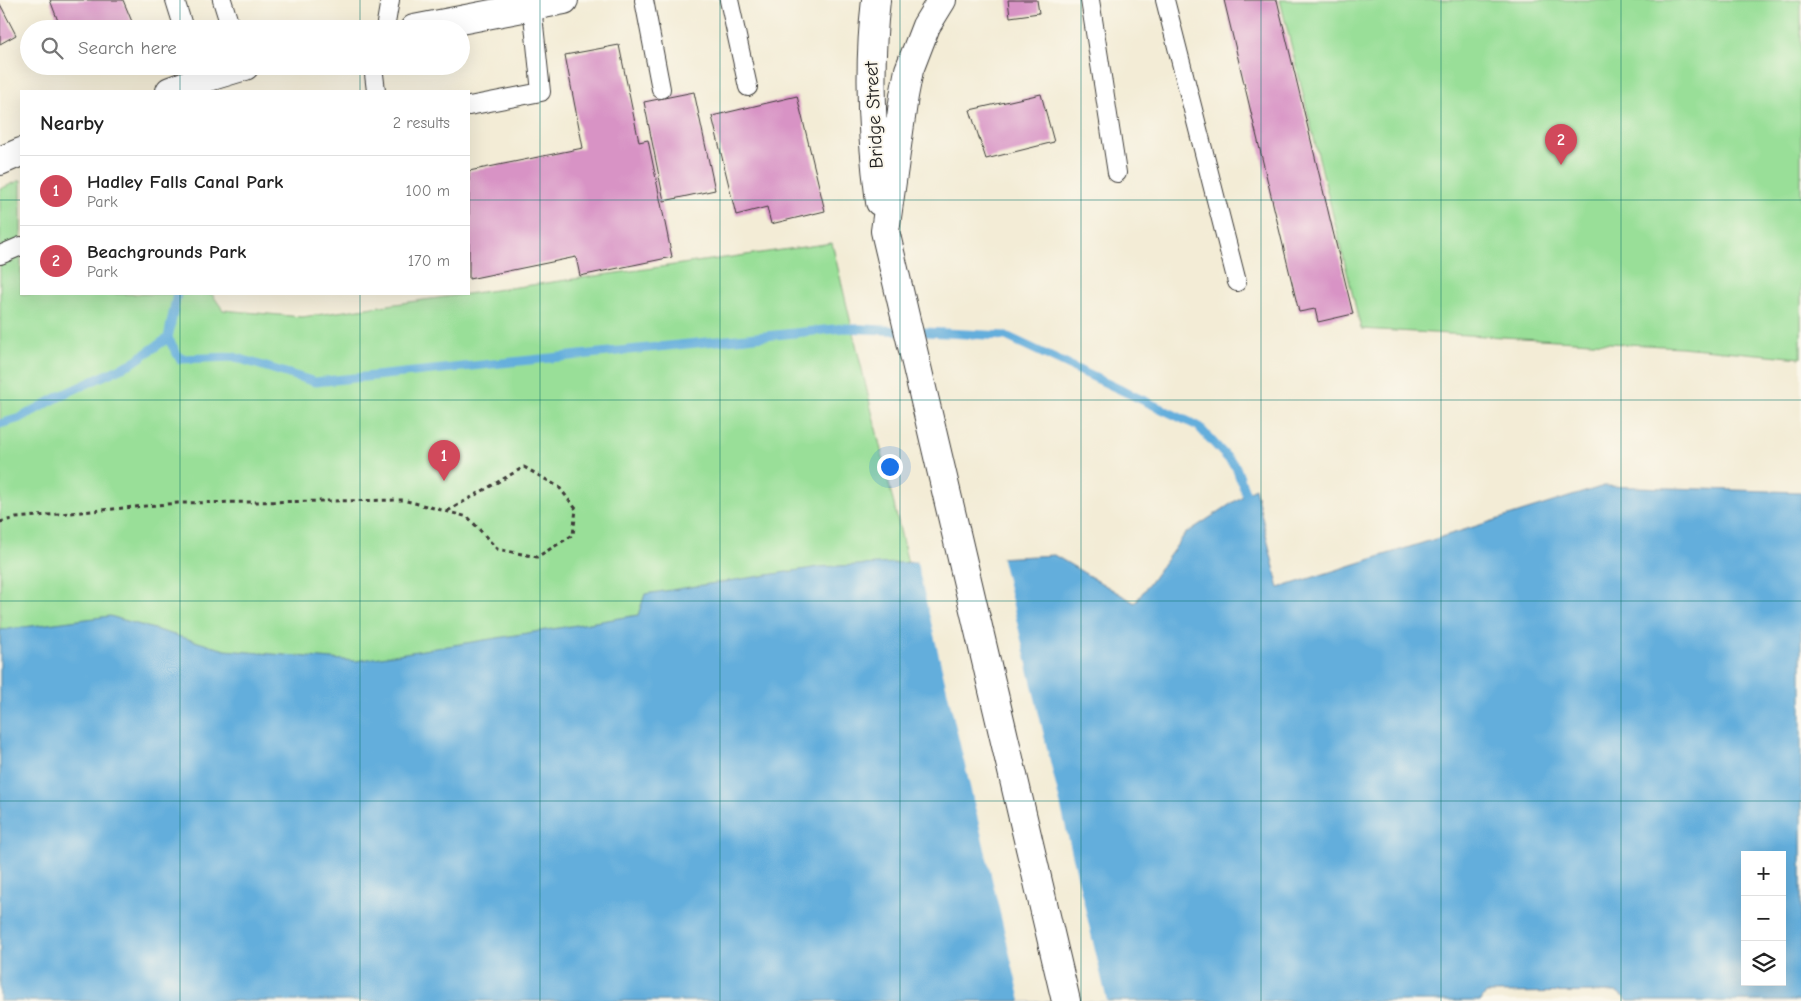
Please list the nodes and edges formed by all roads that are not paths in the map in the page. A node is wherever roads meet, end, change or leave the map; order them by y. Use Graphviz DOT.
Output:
graph roads {
  1 [pos="174,0"];
  2 [pos="222,0"];
  3 [pos="390,0"];
  4 [pos="564,0"];
  5 [pos="644,0"];
  6 [pos="729,0"];
  7 [pos="876,0"];
  8 [pos="942,0"];
  9 [pos="1090,0"];
  10 [pos="1165,0"];
  11 [pos="532,6"];
  12 [pos="181,20"];
  13 [pos="228,20"];
  14 [pos="387,20"];
  15 [pos="460,20"];
  16 [pos="196,75"];
  17 [pos="374,75"];
  18 [pos="748,87"];
  19 [pos="172,90"];
  20 [pos="376,90"];
  21 [pos="661,90"];
  22 [pos="470,106"];
  23 [pos="20,152"];
  24 [pos="0,161"];
  25 [pos="1117,173"];
  26 [pos="885,230"];
  27 [pos="20,246"];
  28 [pos="0,255"];
  29 [pos="1237,282"];
  30 [pos="1066,1001"];
  1 -- 12 [label="lane"];
  2 -- 13 [label="lane"];
  3 -- 14 [label="lane"];
  4 -- 11 [label="main road"];
  5 -- 21 [label="lane"];
  6 -- 18 [label="lane"];
  7 -- 26 [label="main road, Bridge Street"];
  8 -- 26 [label="main road"];
  9 -- 25 [label="lane"];
  10 -- 29 [label="lane"];
  11 -- 15 [label="main road"];
  11 -- 22 [label="lane"];
  16 -- 19 [label="main road"];
  17 -- 20 [label="lane"];
  23 -- 24 [label="main road"];
  26 -- 30 [label="main road, Bridge Street"];
  27 -- 28 [label="lane"];
}
